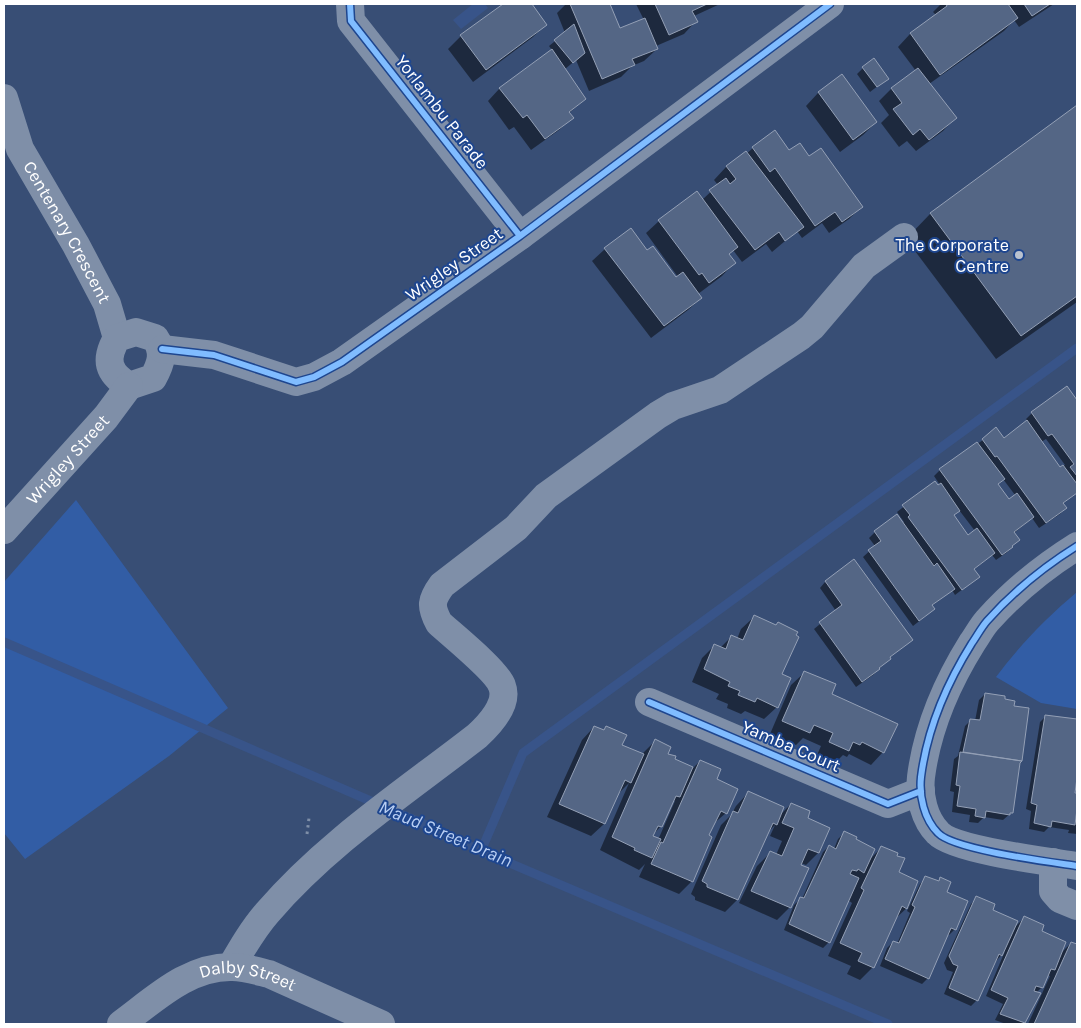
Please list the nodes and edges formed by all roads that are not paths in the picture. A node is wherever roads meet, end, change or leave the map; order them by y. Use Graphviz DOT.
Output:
graph roads {
  1 [pos="350,4"];
  2 [pos="826,5"];
  3 [pos="4,98"];
  4 [pos="520,236"];
  5 [pos="904,237"];
  6 [pos="117,338"];
  7 [pos="162,349"];
  8 [pos="129,386"];
  9 [pos="4,530"];
  10 [pos="1077,546"];
  11 [pos="648,702"];
  12 [pos="921,792"];
  13 [pos="1065,864"];
  14 [pos="1077,906"];
  15 [pos="231,967"];
  16 [pos="121,1024"];
  17 [pos="381,1024"];
  1 -- 4 [label="street, Yorlambu Parade"];
  2 -- 4 [label="street, Wrigley Street"];
  3 -- 6 [label="street, Centenary Crescent"];
  4 -- 7 [label="street, Wrigley Street"];
  5 -- 15 [label="street"];
  6 -- 7 [label="street"];
  6 -- 8 [label="street"];
  7 -- 8 [label="street"];
  8 -- 9 [label="street, Wrigley Street"];
  10 -- 12 [label="street"];
  11 -- 12 [label="street, Yamba Court"];
  12 -- 13 [label="street"];
  13 -- 14 [label="street"];
  15 -- 16 [label="street, Dalby Street"];
  15 -- 17 [label="street, Dalby Street"];
}
